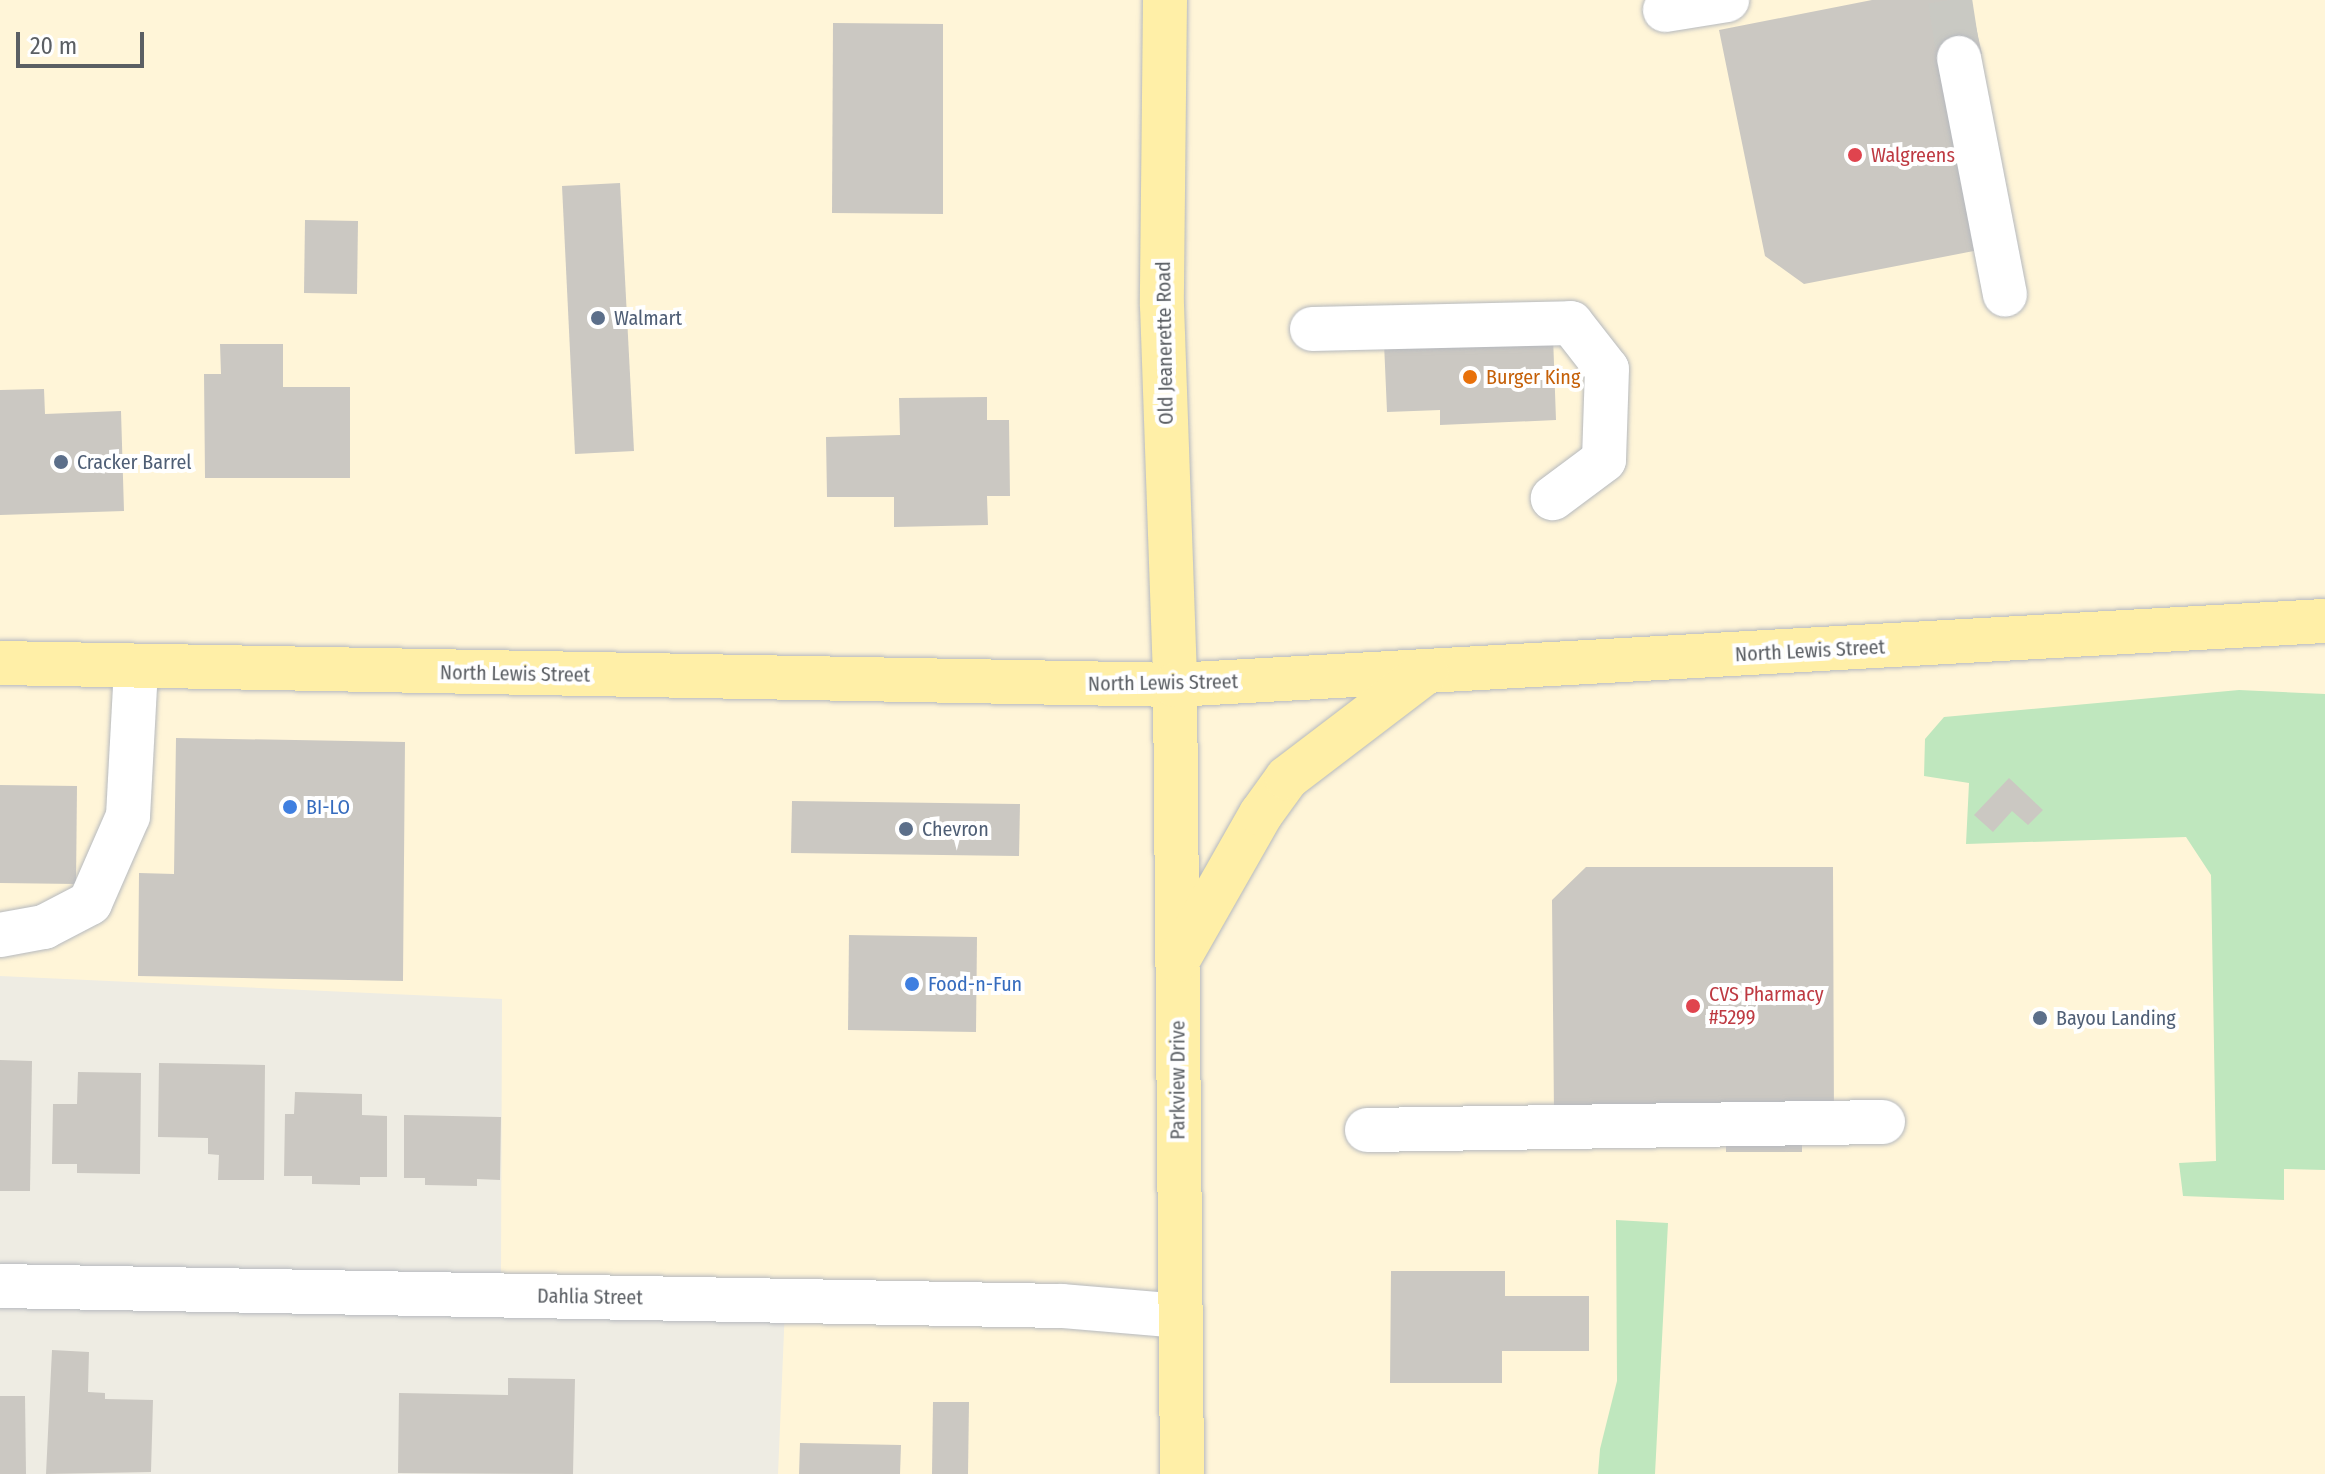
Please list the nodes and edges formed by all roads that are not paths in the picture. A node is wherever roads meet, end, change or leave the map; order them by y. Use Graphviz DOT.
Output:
graph roads {
  1 [pos="1165,0"];
  2 [pos="1727,0"];
  3 [pos="1665,10"];
  4 [pos="1959,58"];
  5 [pos="2005,295"];
  6 [pos="1312,329"];
  7 [pos="1553,498"];
  8 [pos="2325,621"];
  9 [pos="0,663"];
  10 [pos="136,667"];
  11 [pos="1426,672"];
  12 [pos="1175,685"];
  13 [pos="0,935"];
  14 [pos="1177,962"];
  15 [pos="1883,1122"];
  16 [pos="1367,1130"];
  17 [pos="0,1286"];
  18 [pos="1180,1316"];
  19 [pos="1182,1474"];
  1 -- 12 [label="main road, Old Jeanerette Road"];
  2 -- 3 [label="street"];
  4 -- 5 [label="street"];
  6 -- 7 [label="street"];
  8 -- 11 [label="main road, North Lewis Street"];
  9 -- 10 [label="main road, North Lewis Street"];
  10 -- 12 [label="main road, North Lewis Street"];
  10 -- 13 [label="street"];
  11 -- 12 [label="main road, North Lewis Street"];
  11 -- 14 [label="main road"];
  12 -- 14 [label="main road, Parkview Drive"];
  14 -- 18 [label="main road, Parkview Drive"];
  15 -- 16 [label="street"];
  17 -- 18 [label="street, Dahlia Street"];
  18 -- 19 [label="main road, Parkview Drive"];
}
